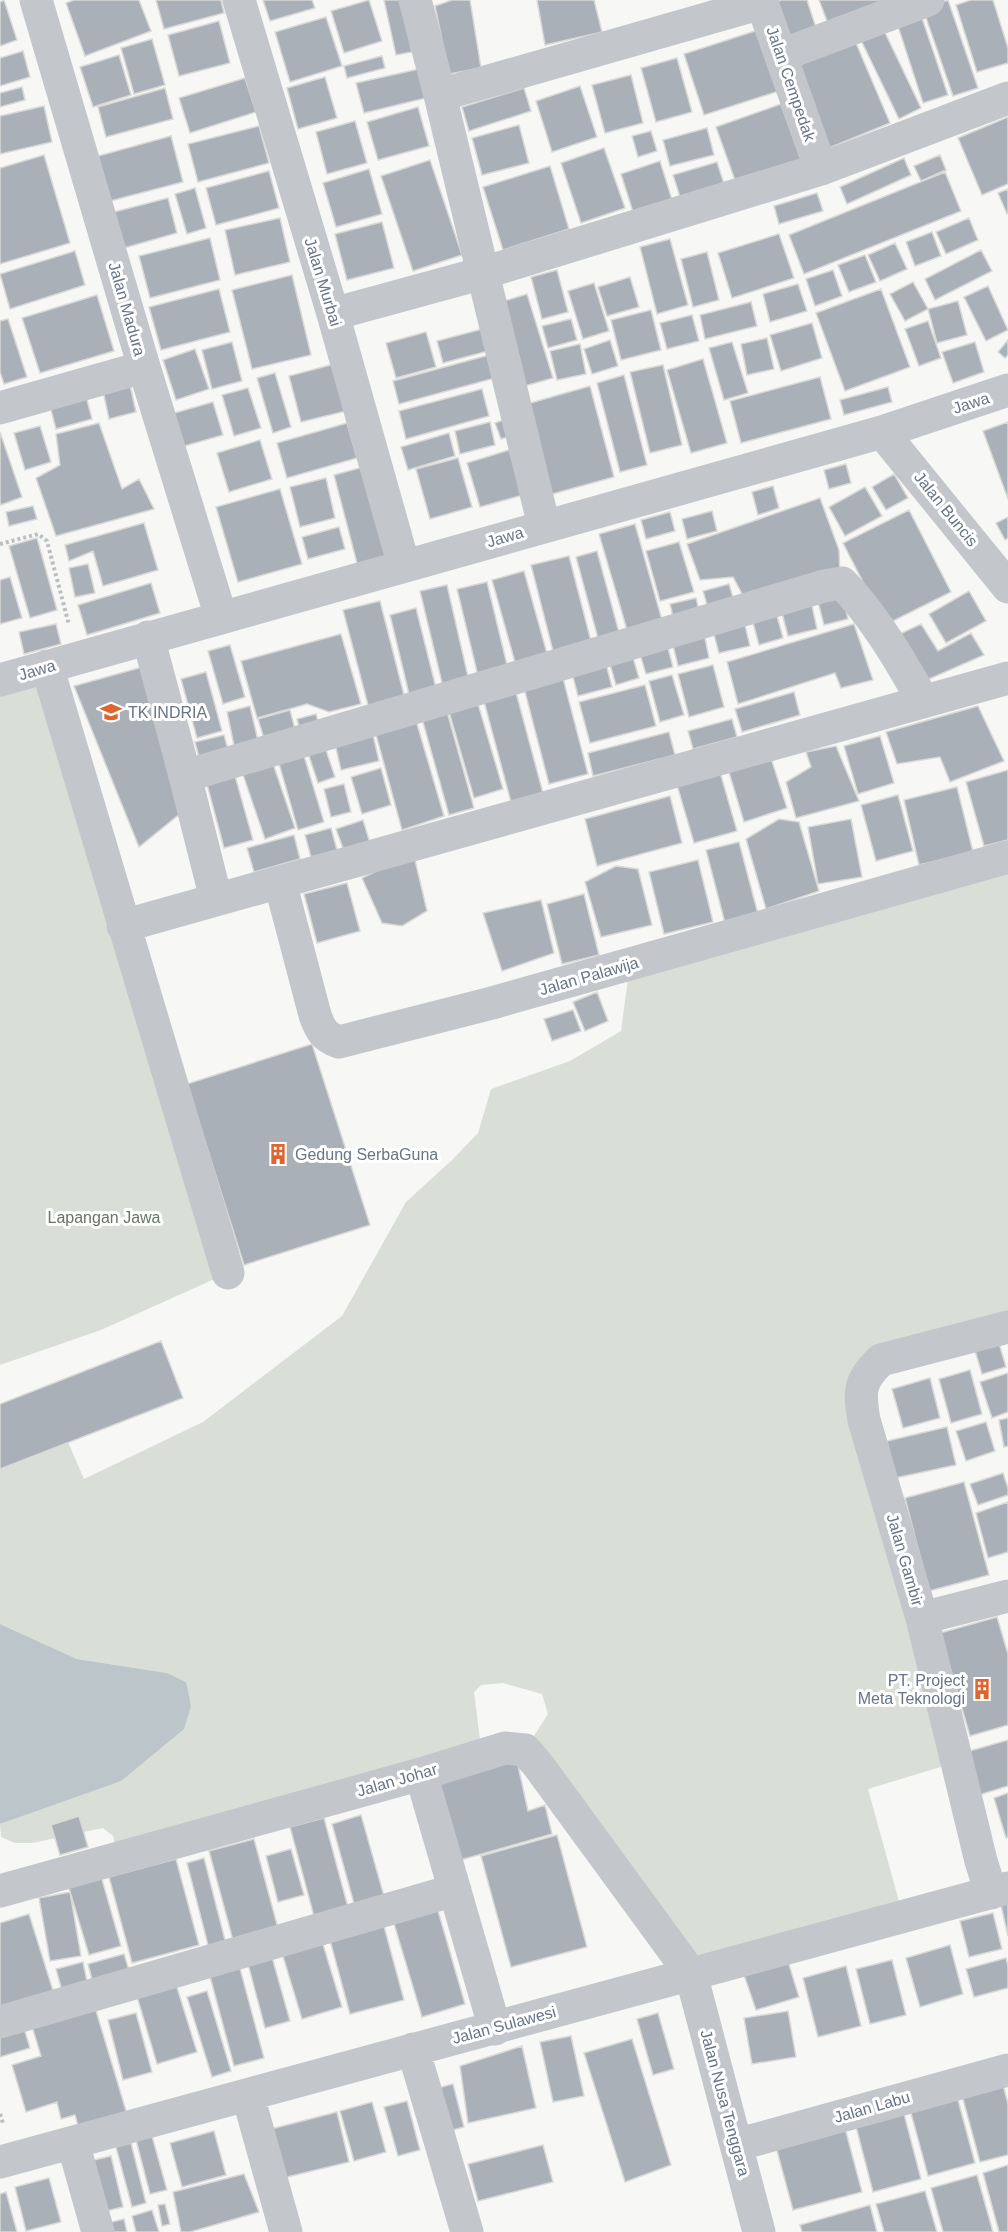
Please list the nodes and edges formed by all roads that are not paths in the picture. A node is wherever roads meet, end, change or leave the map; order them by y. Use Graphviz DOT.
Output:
graph roads {
  1 [pos="36,0"];
  2 [pos="239,0"];
  3 [pos="415,0"];
  4 [pos="928,0"];
  5 [pos="762,1"];
  6 [pos="782,55"];
  7 [pos="440,95"];
  8 [pos="1008,98"];
  9 [pos="821,169"];
  10 [pos="483,273"];
  11 [pos="333,314"];
  12 [pos="144,367"];
  13 [pos="1008,390"];
  14 [pos="0,408"];
  15 [pos="882,432"];
  16 [pos="544,526"];
  17 [pos="404,566"];
  18 [pos="1008,587"];
  19 [pos="221,617"];
  20 [pos="148,637"];
  21 [pos="47,666"];
  22 [pos="1008,678"];
  23 [pos="0,680"];
  24 [pos="923,701"];
  25 [pos="185,776"];
  26 [pos="1008,858"];
  27 [pos="280,882"];
  28 [pos="216,899"];
  29 [pos="123,926"];
  30 [pos="228,1273"];
  31 [pos="1008,1327"];
  32 [pos="1008,1596"];
  33 [pos="922,1618"];
  34 [pos="421,1774"];
  35 [pos="455,1890"];
  36 [pos="999,1890"];
  37 [pos="0,1891"];
  38 [pos="691,1974"];
  39 [pos="0,2022"];
  40 [pos="495,2029"];
  41 [pos="413,2049"];
  42 [pos="1008,2070"];
  43 [pos="248,2096"];
  44 [pos="72,2143"];
  45 [pos="736,2145"];
  46 [pos="0,2162"];
  47 [pos="98,2232"];
  48 [pos="286,2232"];
  49 [pos="467,2232"];
  50 [pos="759,2232"];
  1 -- 12 [label="street, Jalan Madura"];
  2 -- 11 [label="street, Jalan Murbai"];
  3 -- 7 [label="street"];
  4 -- 6 [label="street"];
  5 -- 6 [label="street, Jalan Cempedak"];
  5 -- 7 [label="street"];
  6 -- 9 [label="street, Jalan Cempedak"];
  7 -- 10 [label="street"];
  8 -- 9 [label="street"];
  9 -- 10 [label="street"];
  10 -- 11 [label="street"];
  10 -- 16 [label="street"];
  11 -- 17 [label="street, Jalan Murbai"];
  12 -- 14 [label="street"];
  12 -- 19 [label="street, Jalan Madura"];
  13 -- 15 [label="street, Jawa"];
  15 -- 16 [label="street, Jawa"];
  15 -- 18 [label="street, Jalan Buncis"];
  16 -- 17 [label="street, Jawa"];
  17 -- 19 [label="street, Jawa"];
  19 -- 20 [label="street, Jawa"];
  20 -- 21 [label="street, Jawa"];
  20 -- 25 [label="street"];
  21 -- 23 [label="street, Jawa"];
  21 -- 29 [label="street"];
  22 -- 24 [label="street"];
  24 -- 25 [label="street"];
  24 -- 27 [label="street"];
  25 -- 28 [label="street"];
  26 -- 27 [label="street, Jalan Palawija"];
  27 -- 28 [label="street"];
  28 -- 29 [label="street"];
  29 -- 30 [label="street"];
  31 -- 33 [label="street, Jalan Gambir"];
  32 -- 33 [label="street"];
  33 -- 36 [label="street, Jalan Gambir"];
  34 -- 35 [label="street"];
  34 -- 37 [label="street, Jalan Johar"];
  34 -- 38 [label="street, Jalan Johar"];
  35 -- 39 [label="street"];
  35 -- 40 [label="street"];
  36 -- 38 [label="street, Jalan Sulawesi"];
  38 -- 40 [label="street, Jalan Sulawesi"];
  38 -- 45 [label="street, Jalan Nusa Tenggara"];
  40 -- 41 [label="street, Jalan Sulawesi"];
  41 -- 43 [label="street, Jalan Sulawesi"];
  41 -- 49 [label="street"];
  42 -- 45 [label="street, Jalan Labu"];
  43 -- 44 [label="street, Jalan Sulawesi"];
  43 -- 48 [label="street"];
  44 -- 46 [label="street, Jalan Sulawesi"];
  44 -- 47 [label="street"];
  45 -- 50 [label="street, Jalan Nusa Tenggara"];
}
